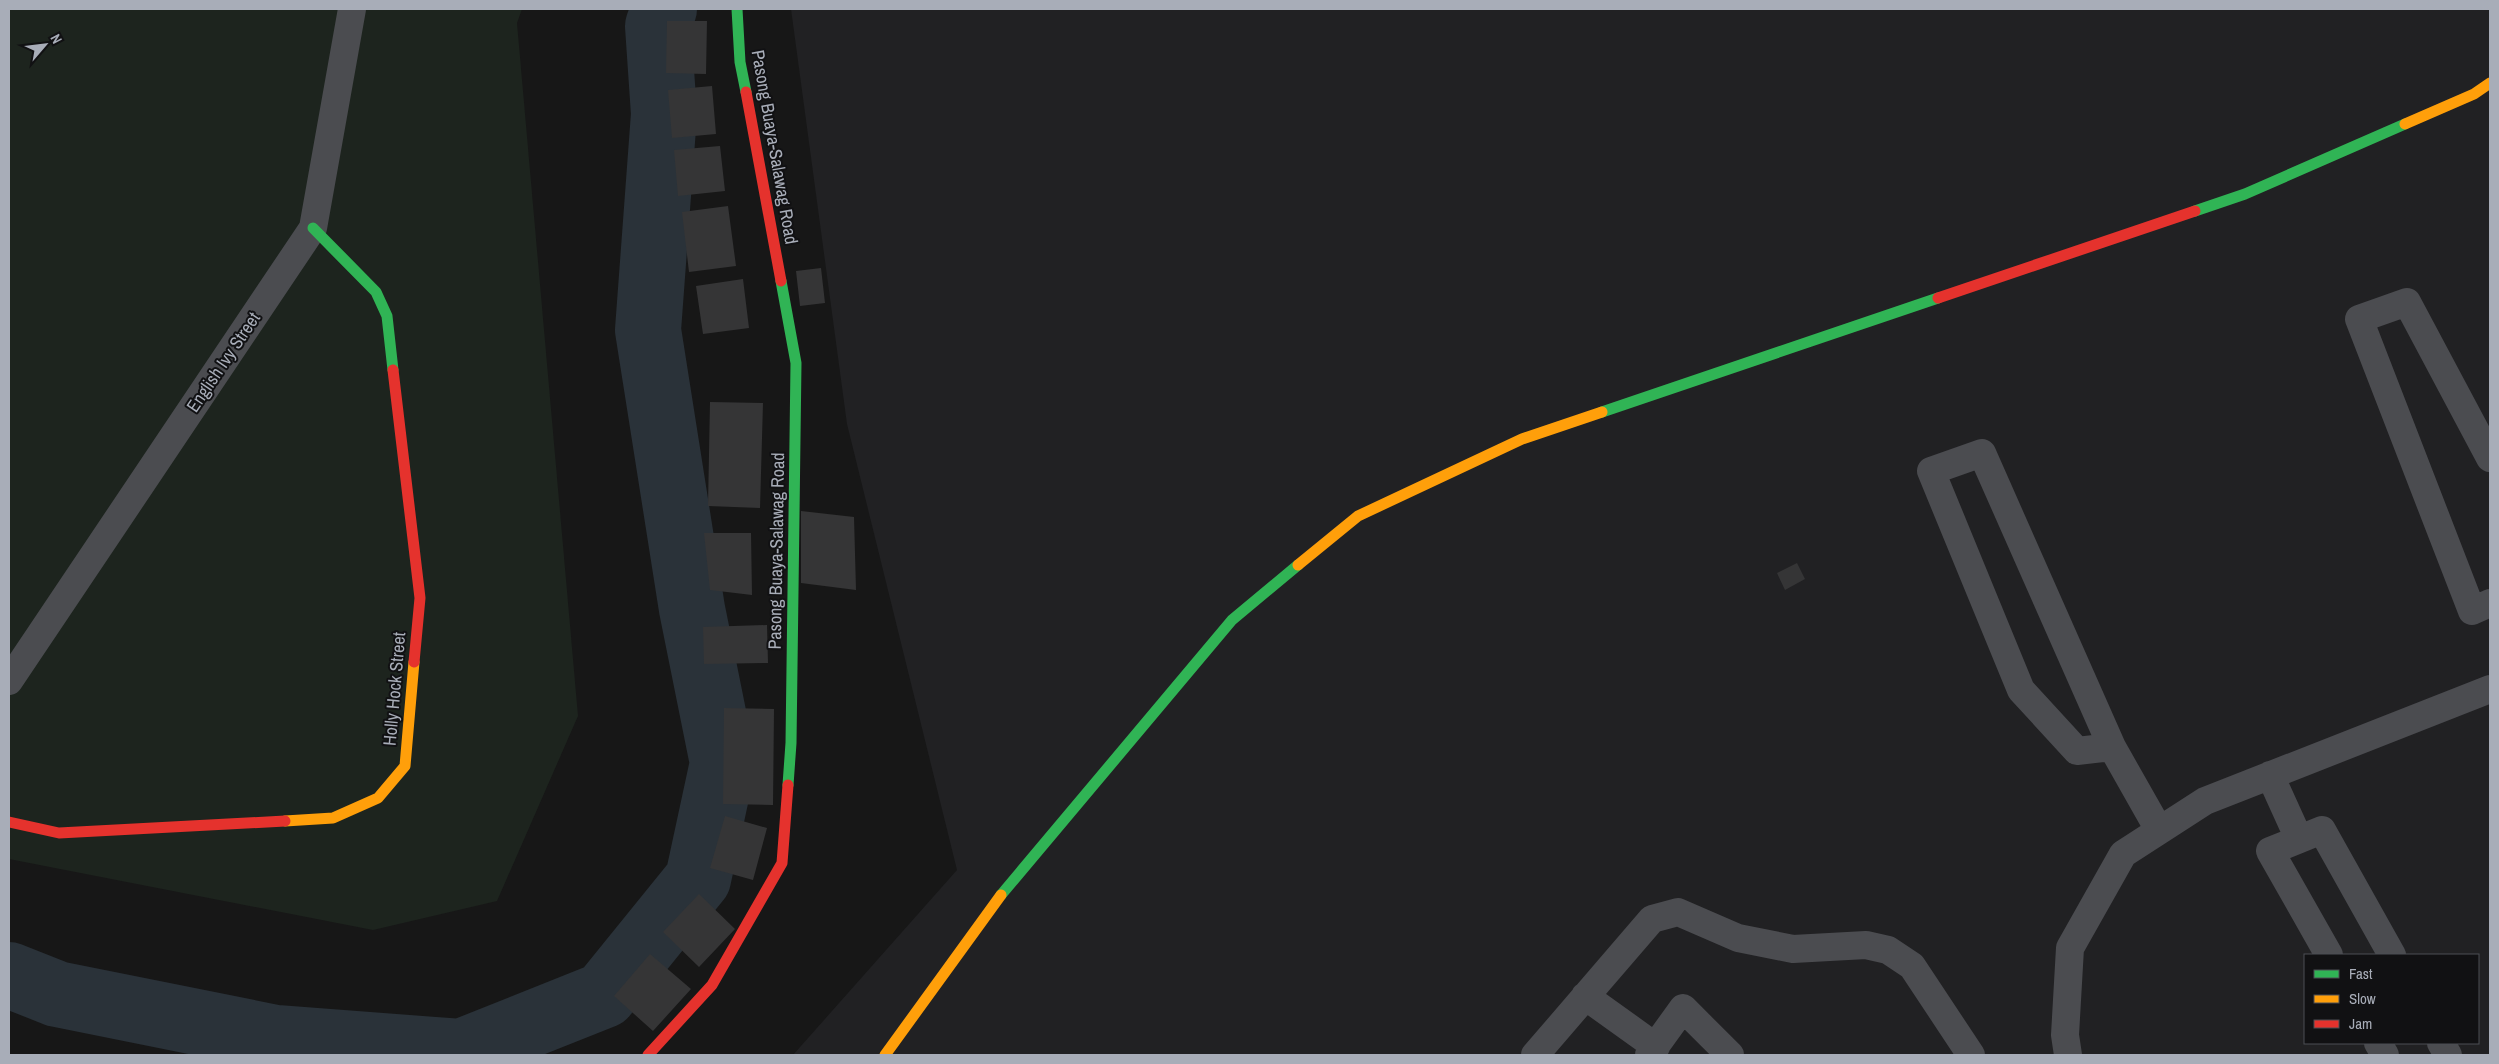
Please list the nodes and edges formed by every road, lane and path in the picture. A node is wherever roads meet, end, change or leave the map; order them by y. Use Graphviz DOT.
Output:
graph roads {
  1 [pos="352,9"];
  2 [pos="738,9"];
  3 [pos="2490,83"];
  4 [pos="313,228"];
  5 [pos="2490,458"];
  6 [pos="2490,603"];
  7 [pos="9,680"];
  8 [pos="2490,689"];
  9 [pos="2112,747"];
  10 [pos="2270,775"];
  11 [pos="9,822"];
  12 [pos="2159,830"];
  13 [pos="2299,839"];
  14 [pos="2327,954"];
  15 [pos="2391,954"];
  16 [pos="1585,996"];
  17 [pos="2442,1044"];
  18 [pos="1652,1051"];
  19 [pos="648,1055"];
  20 [pos="886,1055"];
  21 [pos="1536,1055"];
  22 [pos="1730,1055"];
  23 [pos="1971,1055"];
  24 [pos="2068,1055"];
  25 [pos="2448,1055"];
  1 -- 4 [label="street, English Ivy Street"];
  2 -- 19 [label="street, Pasong Buaya-Salawag Road"];
  3 -- 20 [label="street"];
  4 -- 7 [label="street, English Ivy Street"];
  4 -- 11 [label="street, Holly Hock Street"];
  5 -- 6 [label="street"];
  8 -- 10 [label="street"];
  9 -- 9 [label="street"];
  9 -- 12 [label="street"];
  10 -- 12 [label="street"];
  10 -- 13 [label="street"];
  12 -- 24 [label="street"];
  13 -- 14 [label="street"];
  13 -- 15 [label="street"];
  16 -- 18 [label="street"];
  16 -- 21 [label="street"];
  16 -- 23 [label="street"];
  17 -- 25 [label="street"];
  18 -- 22 [label="street"];
}
